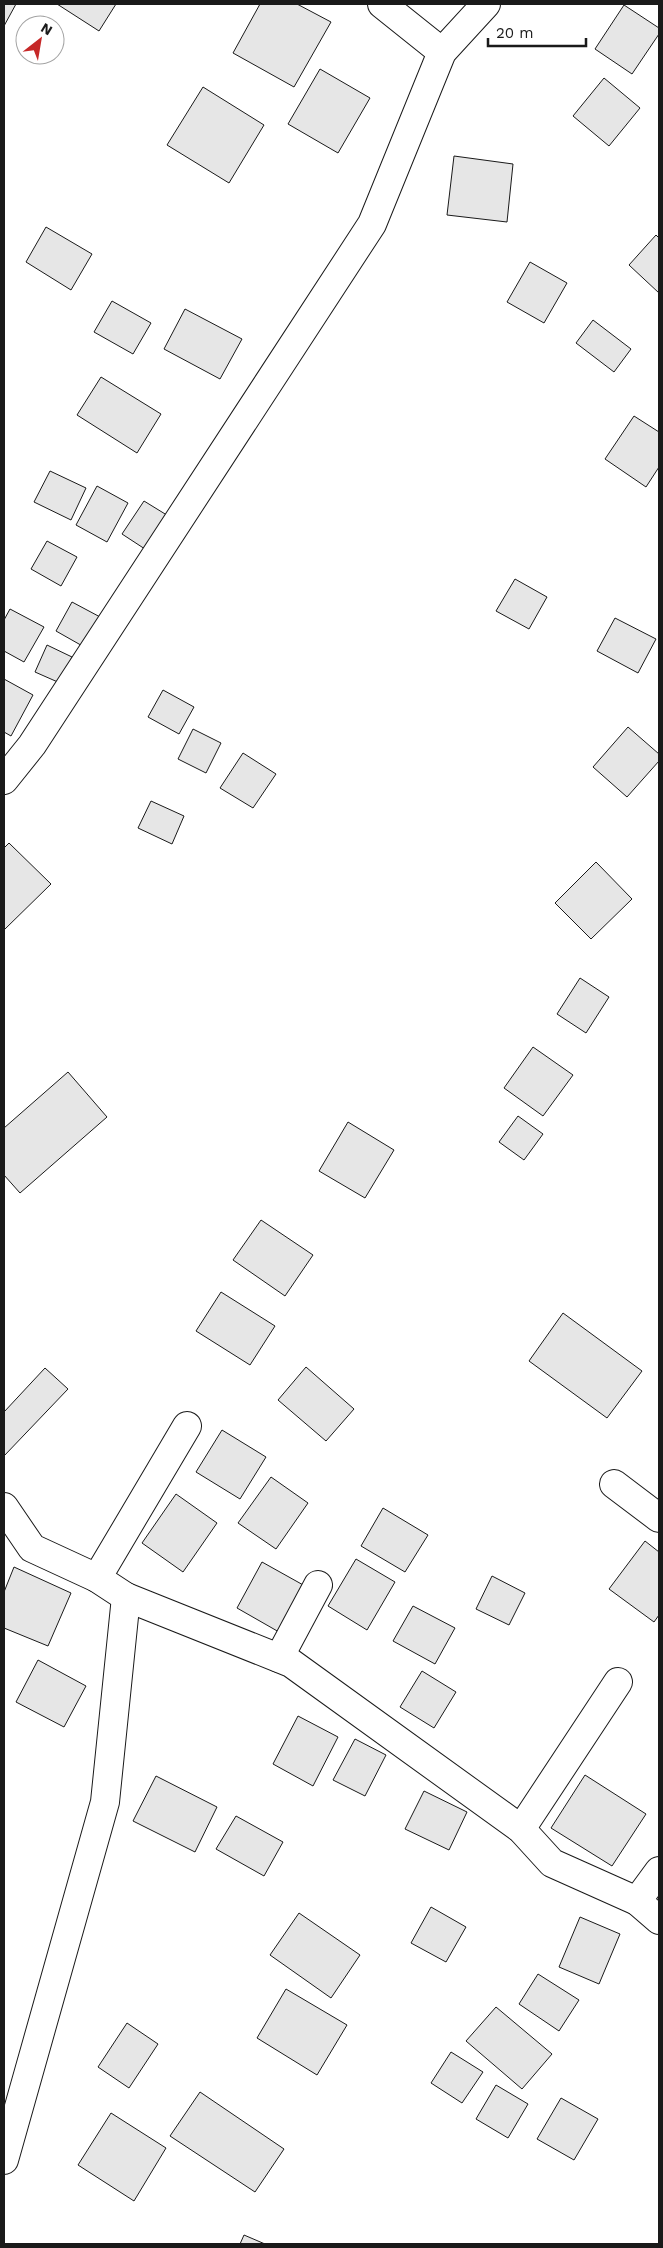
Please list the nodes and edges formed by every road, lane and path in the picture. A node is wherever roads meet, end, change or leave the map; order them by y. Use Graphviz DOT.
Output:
graph roads {
  1 [pos="382,4"];
  2 [pos="486,4"];
  3 [pos="442,52"];
  4 [pos="4,780"];
  5 [pos="188,1426"];
  6 [pos="614,1484"];
  7 [pos="4,1507"];
  8 [pos="659,1518"];
  9 [pos="97,1578"];
  10 [pos="318,1585"];
  11 [pos="126,1597"];
  12 [pos="279,1658"];
  13 [pos="618,1682"];
  14 [pos="521,1829"];
  15 [pos="659,1871"];
  16 [pos="637,1901"];
  17 [pos="659,1920"];
  18 [pos="4,2160"];
  1 -- 3 [label="street"];
  2 -- 3 [label="street"];
  3 -- 4 [label="street"];
  5 -- 9 [label="street"];
  6 -- 8 [label="street"];
  7 -- 9 [label="street"];
  9 -- 11 [label="street"];
  10 -- 12 [label="street"];
  11 -- 12 [label="street"];
  11 -- 18 [label="street"];
  12 -- 14 [label="street"];
  13 -- 14 [label="street"];
  14 -- 16 [label="street"];
  15 -- 16 [label="street"];
  16 -- 17 [label="street"];
}
